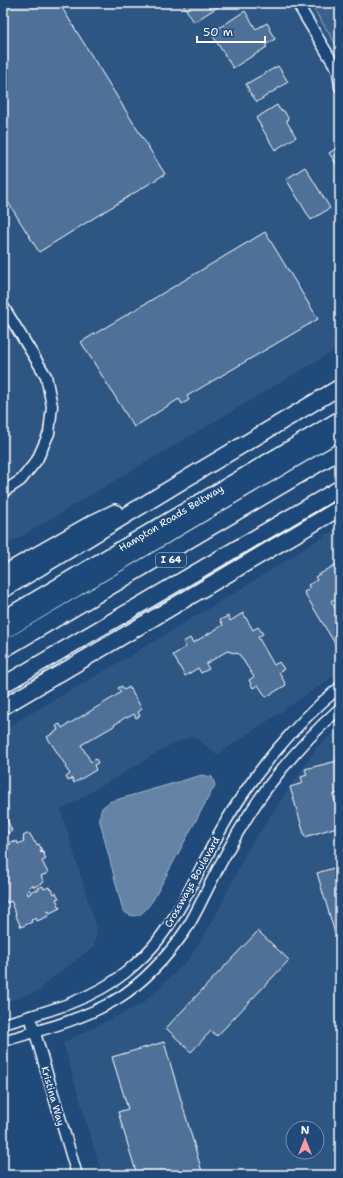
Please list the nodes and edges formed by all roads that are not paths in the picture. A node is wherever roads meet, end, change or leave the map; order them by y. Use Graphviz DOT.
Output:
graph roads {
  1 [pos="296,3"];
  2 [pos="340,87"];
  3 [pos="3,306"];
  4 [pos="340,387"];
  5 [pos="340,419"];
  6 [pos="340,432"];
  7 [pos="340,451"];
  8 [pos="340,461"];
  9 [pos="194,474"];
  10 [pos="340,488"];
  11 [pos="3,492"];
  12 [pos="340,508"];
  13 [pos="3,574"];
  14 [pos="3,590"];
  15 [pos="45,594"];
  16 [pos="3,614"];
  17 [pos="3,619"];
  18 [pos="3,632"];
  19 [pos="3,650"];
  20 [pos="3,659"];
  21 [pos="3,685"];
  22 [pos="340,687"];
  23 [pos="3,708"];
  24 [pos="340,708"];
  25 [pos="30,1016"];
  26 [pos="3,1024"];
  27 [pos="34,1032"];
  28 [pos="3,1041"];
  29 [pos="77,1175"];
  1 -- 2 [label="street"];
  3 -- 11 [label="street"];
  4 -- 9 [label="highway"];
  5 -- 15 [label="highway, Hampton Roads Beltway"];
  6 -- 18 [label="highway"];
  7 -- 19 [label="highway"];
  8 -- 20 [label="highway, I 64"];
  9 -- 13 [label="highway"];
  9 -- 14 [label="highway"];
  10 -- 21 [label="highway"];
  12 -- 23 [label="highway"];
  15 -- 16 [label="highway"];
  15 -- 17 [label="highway, Hampton Roads Beltway"];
  22 -- 25 [label="street, Crossways Boulevard"];
  24 -- 27 [label="street, Crossways Boulevard"];
  25 -- 26 [label="street, Crossways Boulevard"];
  25 -- 27 [label="street, Kristina Way"];
  27 -- 28 [label="street, Crossways Boulevard"];
  27 -- 29 [label="street, Kristina Way"];
}
